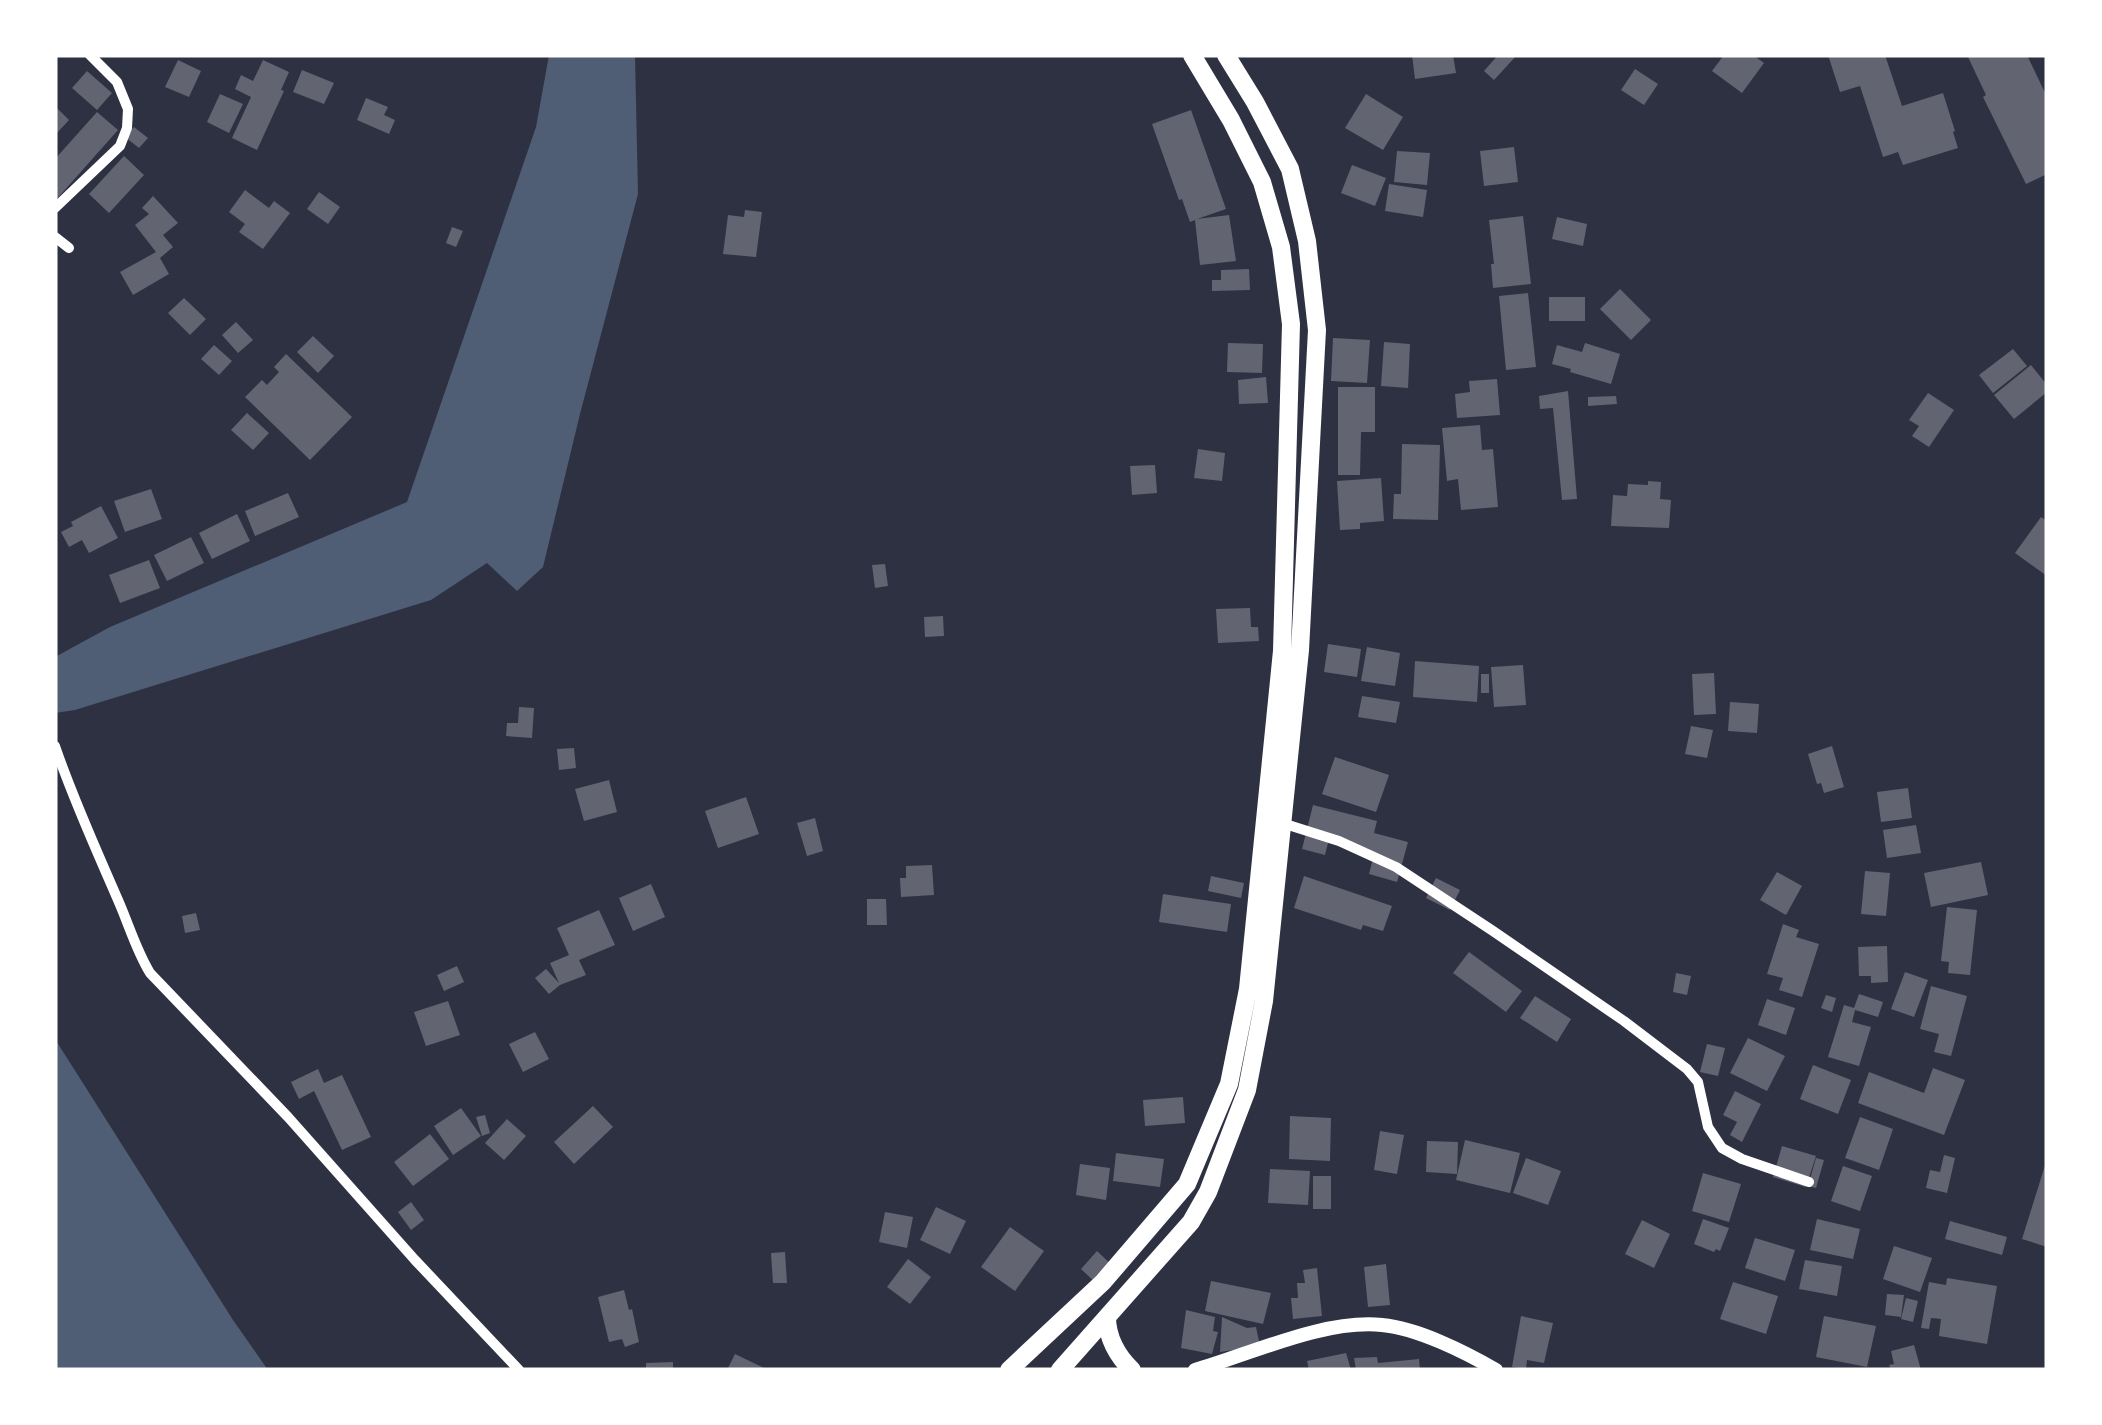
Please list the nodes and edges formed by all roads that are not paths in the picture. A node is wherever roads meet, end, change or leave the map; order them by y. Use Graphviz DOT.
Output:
graph roads {
  1 [pos="90,55"];
  2 [pos="1192,55"];
  3 [pos="1226,55"];
  4 [pos="55,208"];
  5 [pos="55,237"];
  6 [pos="69,248"];
  7 [pos="55,746"];
  8 [pos="1282,823"];
  9 [pos="1809,1182"];
  10 [pos="1107,1317"];
  11 [pos="519,1370"];
  12 [pos="1009,1370"];
  13 [pos="1060,1370"];
  14 [pos="1132,1370"];
  15 [pos="1195,1370"];
  16 [pos="1496,1370"];
  1 -- 4 [label="street"];
  2 -- 12 [label="highway"];
  3 -- 8 [label="highway"];
  5 -- 6 [label="street"];
  7 -- 11 [label="street"];
  8 -- 9 [label="street"];
  8 -- 10 [label="highway"];
  10 -- 13 [label="highway"];
  10 -- 14 [label="highway"];
  15 -- 16 [label="street"];
}
